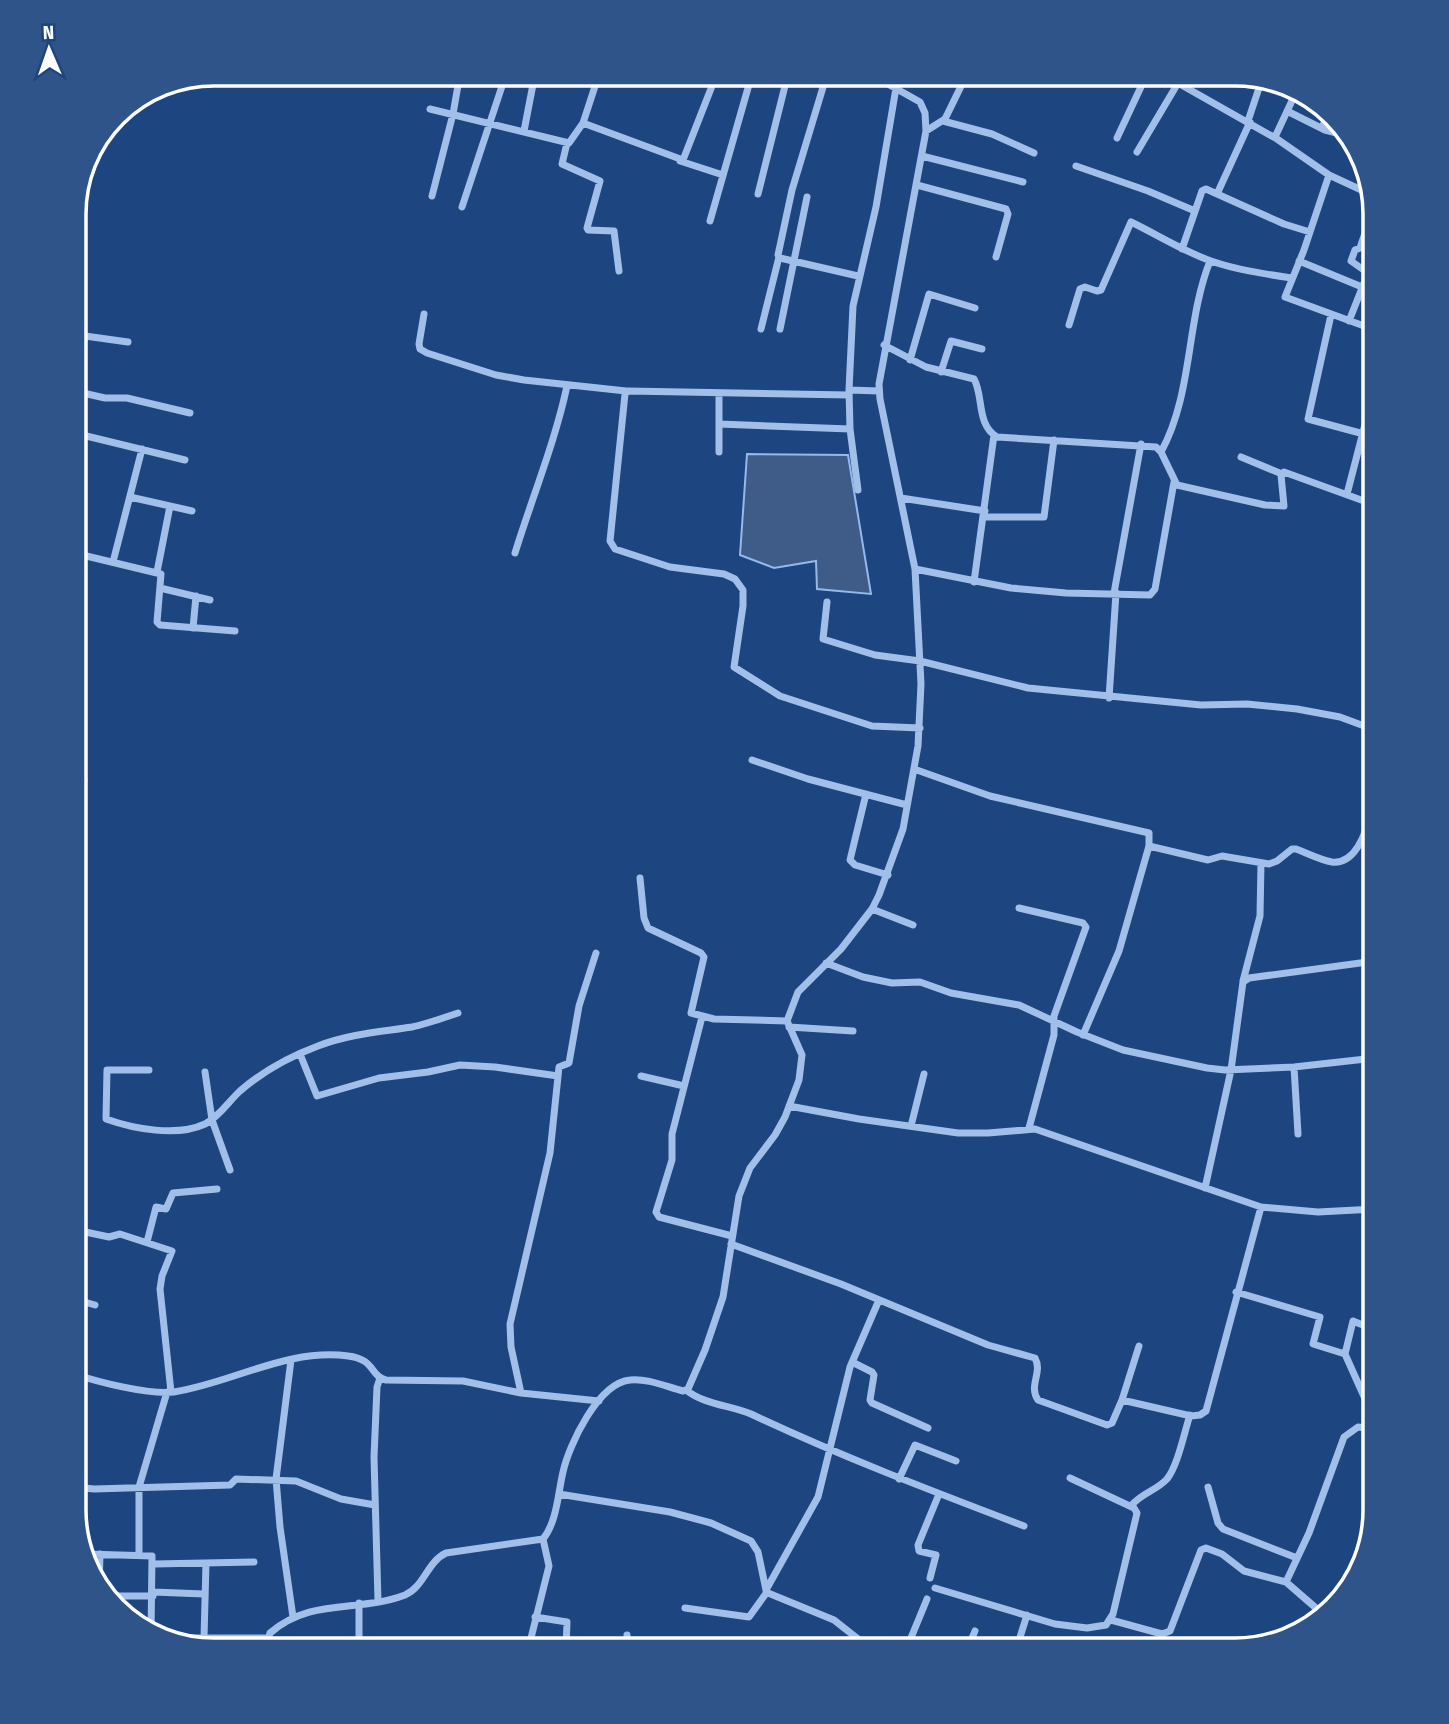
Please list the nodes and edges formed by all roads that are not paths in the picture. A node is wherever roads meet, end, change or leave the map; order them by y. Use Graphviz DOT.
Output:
graph roads {
  1 [pos="458,86"];
  2 [pos="502,86"];
  3 [pos="533,86"];
  4 [pos="595,86"];
  5 [pos="712,86"];
  6 [pos="749,86"];
  7 [pos="785,86"];
  8 [pos="823,86"];
  9 [pos="892,86"];
  10 [pos="961,86"];
  11 [pos="1142,86"];
  12 [pos="1176,86"];
  13 [pos="1183,86"];
  14 [pos="896,88"];
  15 [pos="1259,88"];
  16 [pos="1293,99"];
  17 [pos="430,109"];
  18 [pos="1287,111"];
  19 [pos="453,114"];
  20 [pos="943,121"];
  21 [pos="491,122"];
  22 [pos="1249,122"];
  23 [pos="1325,122"];
  24 [pos="583,123"];
  25 [pos="1322,128"];
  26 [pos="524,131"];
  27 [pos="926,131"];
  28 [pos="1334,132"];
  29 [pos="1275,137"];
  30 [pos="1118,138"];
  31 [pos="567,143"];
  32 [pos="1138,152"];
  33 [pos="1034,153"];
  34 [pos="922,156"];
  35 [pos="680,161"];
  36 [pos="1076,166"];
  37 [pos="723,175"];
  38 [pos="1328,175"];
  39 [pos="1023,183"];
  40 [pos="917,185"];
  41 [pos="1361,190"];
  42 [pos="758,194"];
  43 [pos="1217,194"];
  44 [pos="432,196"];
  45 [pos="807,197"];
  46 [pos="462,207"];
  47 [pos="1195,211"];
  48 [pos="710,221"];
  49 [pos="1310,232"];
  50 [pos="1363,239"];
  51 [pos="1182,249"];
  52 [pos="779,257"];
  53 [pos="996,257"];
  54 [pos="795,261"];
  55 [pos="1210,261"];
  56 [pos="1300,261"];
  57 [pos="1363,270"];
  58 [pos="619,271"];
  59 [pos="858,276"];
  60 [pos="1292,278"];
  61 [pos="1363,284"];
  62 [pos="1362,287"];
  63 [pos="975,308"];
  64 [pos="424,314"];
  65 [pos="1331,315"];
  66 [pos="1349,321"];
  67 [pos="1069,325"];
  68 [pos="1363,326"];
  69 [pos="761,329"];
  70 [pos="780,329"];
  71 [pos="86,336"];
  72 [pos="128,342"];
  73 [pos="884,345"];
  74 [pos="982,349"];
  75 [pos="910,360"];
  76 [pos="941,372"];
  77 [pos="568,386"];
  78 [pos="626,391"];
  79 [pos="879,391"];
  80 [pos="849,392"];
  81 [pos="719,393"];
  82 [pos="86,394"];
  83 [pos="190,413"];
  84 [pos="719,424"];
  85 [pos="850,429"];
  86 [pos="1363,434"];
  87 [pos="994,435"];
  88 [pos="86,436"];
  89 [pos="1363,438"];
  90 [pos="1054,440"];
  91 [pos="1141,444"];
  92 [pos="142,449"];
  93 [pos="719,452"];
  94 [pos="1161,452"];
  95 [pos="1241,457"];
  96 [pos="185,460"];
  97 [pos="1282,474"];
  98 [pos="1174,482"];
  99 [pos="858,490"];
  100 [pos="1347,494"];
  101 [pos="130,497"];
  102 [pos="901,498"];
  103 [pos="1363,500"];
  104 [pos="170,506"];
  105 [pos="192,511"];
  106 [pos="984,514"];
  107 [pos="514,553"];
  108 [pos="86,556"];
  109 [pos="113,562"];
  110 [pos="915,569"];
  111 [pos="157,572"];
  112 [pos="974,582"];
  113 [pos="160,588"];
  114 [pos="1115,593"];
  115 [pos="195,596"];
  116 [pos="210,600"];
  117 [pos="827,602"];
  118 [pos="193,628"];
  119 [pos="235,631"];
  120 [pos="920,661"];
  121 [pos="1109,698"];
  122 [pos="1363,725"];
  123 [pos="920,728"];
  124 [pos="752,760"];
  125 [pos="915,769"];
  126 [pos="866,794"];
  127 [pos="907,805"];
  128 [pos="1363,833"];
  129 [pos="1149,846"];
  130 [pos="1261,863"];
  131 [pos="888,875"];
  132 [pos="640,878"];
  133 [pos="1019,908"];
  134 [pos="872,909"];
  135 [pos="913,925"];
  136 [pos="596,953"];
  137 [pos="826,963"];
  138 [pos="1363,963"];
  139 [pos="1243,982"];
  140 [pos="458,1013"];
  141 [pos="702,1017"];
  142 [pos="1054,1021"];
  143 [pos="788,1024"];
  144 [pos="853,1031"];
  145 [pos="1083,1035"];
  146 [pos="300,1054"];
  147 [pos="1363,1060"];
  148 [pos="1294,1068"];
  149 [pos="149,1070"];
  150 [pos="1231,1070"];
  151 [pos="205,1072"];
  152 [pos="924,1074"];
  153 [pos="558,1076"];
  154 [pos="641,1076"];
  155 [pos="684,1086"];
  156 [pos="789,1106"];
  157 [pos="212,1120"];
  158 [pos="911,1126"];
  159 [pos="1029,1128"];
  160 [pos="1298,1134"];
  161 [pos="230,1170"];
  162 [pos="1205,1188"];
  163 [pos="217,1189"];
  164 [pos="1261,1207"];
  165 [pos="1363,1210"];
  166 [pos="86,1235"];
  167 [pos="732,1240"];
  168 [pos="147,1242"];
  169 [pos="1236,1292"];
  170 [pos="879,1300"];
  171 [pos="86,1302"];
  172 [pos="95,1305"];
  173 [pos="1363,1325"];
  174 [pos="1139,1346"];
  175 [pos="1345,1354"];
  176 [pos="291,1360"];
  177 [pos="852,1362"];
  178 [pos="86,1377"];
  179 [pos="380,1378"];
  180 [pos="686,1390"];
  181 [pos="169,1392"];
  182 [pos="521,1393"];
  183 [pos="1363,1393"];
  184 [pos="1122,1400"];
  185 [pos="599,1401"];
  186 [pos="1190,1415"];
  187 [pos="1363,1428"];
  188 [pos="928,1429"];
  189 [pos="831,1448"];
  190 [pos="956,1461"];
  191 [pos="1070,1478"];
  192 [pos="276,1479"];
  193 [pos="899,1479"];
  194 [pos="139,1487"];
  195 [pos="1208,1487"];
  196 [pos="86,1488"];
  197 [pos="559,1494"];
  198 [pos="939,1494"];
  199 [pos="375,1505"];
  200 [pos="1131,1507"];
  201 [pos="1024,1526"];
  202 [pos="543,1539"];
  203 [pos="94,1554"];
  204 [pos="100,1554"];
  205 [pos="139,1554"];
  206 [pos="1297,1558"];
  207 [pos="254,1562"];
  208 [pos="206,1563"];
  209 [pos="154,1564"];
  210 [pos="100,1568"];
  211 [pos="930,1578"];
  212 [pos="1286,1582"];
  213 [pos="935,1588"];
  214 [pos="766,1591"];
  215 [pos="153,1594"];
  216 [pos="204,1594"];
  217 [pos="118,1596"];
  218 [pos="927,1599"];
  219 [pos="378,1601"];
  220 [pos="359,1603"];
  221 [pos="685,1608"];
  222 [pos="1317,1609"];
  223 [pos="1027,1615"];
  224 [pos="293,1617"];
  225 [pos="535,1617"];
  226 [pos="1111,1620"];
  227 [pos="152,1622"];
  228 [pos="975,1631"];
  229 [pos="627,1635"];
  230 [pos="204,1638"];
  231 [pos="214,1638"];
  232 [pos="267,1638"];
  233 [pos="359,1638"];
  234 [pos="531,1638"];
  235 [pos="566,1638"];
  236 [pos="627,1638"];
  237 [pos="857,1638"];
  238 [pos="911,1638"];
  239 [pos="972,1638"];
  240 [pos="1020,1638"];
  1 -- 19 [label="street"];
  2 -- 21 [label="street"];
  3 -- 26 [label="street"];
  4 -- 24 [label="street"];
  5 -- 35 [label="street"];
  6 -- 37 [label="street"];
  7 -- 42 [label="street"];
  8 -- 52 [label="street"];
  9 -- 14 [label="street"];
  10 -- 20 [label="street"];
  11 -- 30 [label="street"];
  12 -- 32 [label="street"];
  13 -- 22 [label="street"];
  14 -- 27 [label="street"];
  14 -- 59 [label="street"];
  15 -- 22 [label="street"];
  16 -- 18 [label="street"];
  17 -- 19 [label="street"];
  18 -- 25 [label="street"];
  18 -- 29 [label="street"];
  19 -- 21 [label="street"];
  19 -- 44 [label="street"];
  20 -- 27 [label="street"];
  20 -- 33 [label="street"];
  21 -- 26 [label="street"];
  21 -- 46 [label="street"];
  22 -- 29 [label="street"];
  22 -- 43 [label="street"];
  23 -- 25 [label="street"];
  24 -- 31 [label="street"];
  24 -- 35 [label="street"];
  25 -- 28 [label="street"];
  26 -- 31 [label="street"];
  27 -- 34 [label="street"];
  29 -- 38 [label="street"];
  31 -- 58 [label="street"];
  34 -- 39 [label="street"];
  34 -- 40 [label="street"];
  35 -- 37 [label="street"];
  36 -- 47 [label="street"];
  37 -- 48 [label="street"];
  38 -- 41 [label="street"];
  38 -- 49 [label="street"];
  40 -- 53 [label="street"];
  40 -- 73 [label="street"];
  43 -- 47 [label="street"];
  43 -- 49 [label="street"];
  45 -- 54 [label="street"];
  47 -- 51 [label="street"];
  49 -- 56 [label="street"];
  50 -- 57 [label="street"];
  51 -- 55 [label="street"];
  51 -- 67 [label="street"];
  52 -- 54 [label="street"];
  52 -- 69 [label="street"];
  54 -- 59 [label="street"];
  54 -- 70 [label="street"];
  55 -- 60 [label="street"];
  55 -- 94 [label="street"];
  56 -- 60 [label="street"];
  56 -- 62 [label="street"];
  59 -- 80 [label="street"];
  60 -- 65 [label="street"];
  61 -- 62 [label="street"];
  62 -- 66 [label="street"];
  63 -- 75 [label="street"];
  64 -- 77 [label="street"];
  65 -- 66 [label="street"];
  65 -- 86 [label="street"];
  66 -- 68 [label="street"];
  71 -- 72 [label="street"];
  73 -- 75 [label="street"];
  73 -- 79 [label="street"];
  74 -- 76 [label="street"];
  75 -- 76 [label="street"];
  76 -- 87 [label="street"];
  77 -- 78 [label="street"];
  77 -- 107 [label="street"];
  78 -- 81 [label="street"];
  78 -- 123 [label="street"];
  79 -- 80 [label="street"];
  79 -- 102 [label="street"];
  80 -- 81 [label="street"];
  80 -- 85 [label="street"];
  81 -- 84 [label="street"];
  82 -- 83 [label="street"];
  84 -- 85 [label="street"];
  84 -- 93 [label="street"];
  85 -- 99 [label="street"];
  87 -- 90 [label="street"];
  87 -- 106 [label="street"];
  88 -- 92 [label="street"];
  89 -- 100 [label="street"];
  90 -- 91 [label="street"];
  90 -- 106 [label="street"];
  91 -- 94 [label="street"];
  91 -- 114 [label="street"];
  92 -- 96 [label="street"];
  92 -- 101 [label="street"];
  94 -- 98 [label="street"];
  95 -- 97 [label="street"];
  97 -- 98 [label="street"];
  97 -- 100 [label="street"];
  98 -- 114 [label="street"];
  100 -- 103 [label="street"];
  101 -- 104 [label="street"];
  101 -- 109 [label="street"];
  102 -- 106 [label="street"];
  102 -- 110 [label="street"];
  104 -- 105 [label="street"];
  104 -- 111 [label="street"];
  106 -- 112 [label="street"];
  108 -- 109 [label="street"];
  109 -- 111 [label="street"];
  110 -- 112 [label="street"];
  110 -- 120 [label="street"];
  111 -- 113 [label="street"];
  112 -- 114 [label="street"];
  113 -- 115 [label="street"];
  113 -- 118 [label="street"];
  114 -- 121 [label="street"];
  115 -- 116 [label="street"];
  115 -- 118 [label="street"];
  117 -- 120 [label="street"];
  118 -- 119 [label="street"];
  120 -- 121 [label="street"];
  120 -- 123 [label="street"];
  121 -- 122 [label="street"];
  123 -- 125 [label="street"];
  124 -- 126 [label="street"];
  125 -- 127 [label="street"];
  125 -- 129 [label="street"];
  126 -- 127 [label="street"];
  126 -- 131 [label="street"];
  127 -- 131 [label="street"];
  128 -- 130 [label="street"];
  129 -- 130 [label="street"];
  129 -- 145 [label="street"];
  130 -- 139 [label="street"];
  131 -- 134 [label="street"];
  132 -- 141 [label="street"];
  133 -- 142 [label="street"];
  134 -- 135 [label="street"];
  134 -- 137 [label="street"];
  136 -- 153 [label="street"];
  137 -- 142 [label="street"];
  137 -- 143 [label="street"];
  138 -- 139 [label="street"];
  139 -- 150 [label="street"];
  140 -- 146 [label="street"];
  141 -- 143 [label="street"];
  141 -- 155 [label="street"];
  142 -- 145 [label="street"];
  142 -- 159 [label="street"];
  143 -- 144 [label="street"];
  143 -- 156 [label="street"];
  145 -- 150 [label="street"];
  146 -- 153 [label="street"];
  146 -- 157 [label="street"];
  147 -- 148 [label="street"];
  148 -- 150 [label="street"];
  148 -- 160 [label="street"];
  149 -- 157 [label="street"];
  150 -- 162 [label="street"];
  151 -- 157 [label="street"];
  152 -- 158 [label="street"];
  153 -- 182 [label="street"];
  154 -- 155 [label="street"];
  155 -- 167 [label="street"];
  156 -- 158 [label="street"];
  156 -- 167 [label="street"];
  157 -- 161 [label="street"];
  158 -- 159 [label="street"];
  159 -- 162 [label="street"];
  162 -- 164 [label="street"];
  163 -- 168 [label="street"];
  164 -- 165 [label="street"];
  164 -- 169 [label="street"];
  166 -- 168 [label="street"];
  167 -- 170 [label="street"];
  167 -- 180 [label="street"];
  168 -- 181 [label="street"];
  169 -- 175 [label="street"];
  169 -- 186 [label="street"];
  170 -- 177 [label="street"];
  170 -- 184 [label="street"];
  171 -- 172 [label="street"];
  173 -- 175 [label="street"];
  174 -- 184 [label="street"];
  175 -- 183 [label="street"];
  176 -- 179 [label="street"];
  176 -- 181 [label="street"];
  176 -- 192 [label="street"];
  177 -- 188 [label="street"];
  177 -- 189 [label="street"];
  178 -- 181 [label="street"];
  179 -- 182 [label="street"];
  179 -- 199 [label="street"];
  180 -- 185 [label="street"];
  180 -- 189 [label="street"];
  181 -- 194 [label="street"];
  182 -- 185 [label="street"];
  184 -- 186 [label="street"];
  185 -- 197 [label="street"];
  186 -- 200 [label="street"];
  187 -- 206 [label="street"];
  189 -- 193 [label="street"];
  189 -- 214 [label="street"];
  190 -- 193 [label="street"];
  191 -- 200 [label="street"];
  192 -- 194 [label="street"];
  192 -- 199 [label="street"];
  192 -- 224 [label="street"];
  193 -- 198 [label="street"];
  194 -- 196 [label="street"];
  194 -- 205 [label="street"];
  195 -- 206 [label="street"];
  197 -- 202 [label="street"];
  197 -- 214 [label="street"];
  198 -- 201 [label="street"];
  198 -- 211 [label="street"];
  199 -- 219 [label="street"];
  200 -- 226 [label="street"];
  202 -- 219 [label="street"];
  202 -- 225 [label="street"];
  203 -- 204 [label="street"];
  204 -- 205 [label="street"];
  204 -- 210 [label="street"];
  205 -- 209 [label="street"];
  206 -- 212 [label="street"];
  207 -- 208 [label="street"];
  208 -- 209 [label="street"];
  208 -- 216 [label="street"];
  209 -- 215 [label="street"];
  212 -- 222 [label="street"];
  212 -- 226 [label="street"];
  213 -- 223 [label="street"];
  214 -- 221 [label="street"];
  214 -- 237 [label="street"];
  215 -- 216 [label="street"];
  215 -- 217 [label="street"];
  215 -- 227 [label="street"];
  216 -- 230 [label="street"];
  218 -- 238 [label="street"];
  219 -- 220 [label="street"];
  220 -- 224 [label="street"];
  220 -- 233 [label="street"];
  223 -- 226 [label="street"];
  223 -- 240 [label="street"];
  224 -- 232 [label="street"];
  225 -- 234 [label="street"];
  225 -- 235 [label="street"];
  228 -- 239 [label="street"];
  229 -- 236 [label="street"];
  231 -- 232 [label="street"];
}
